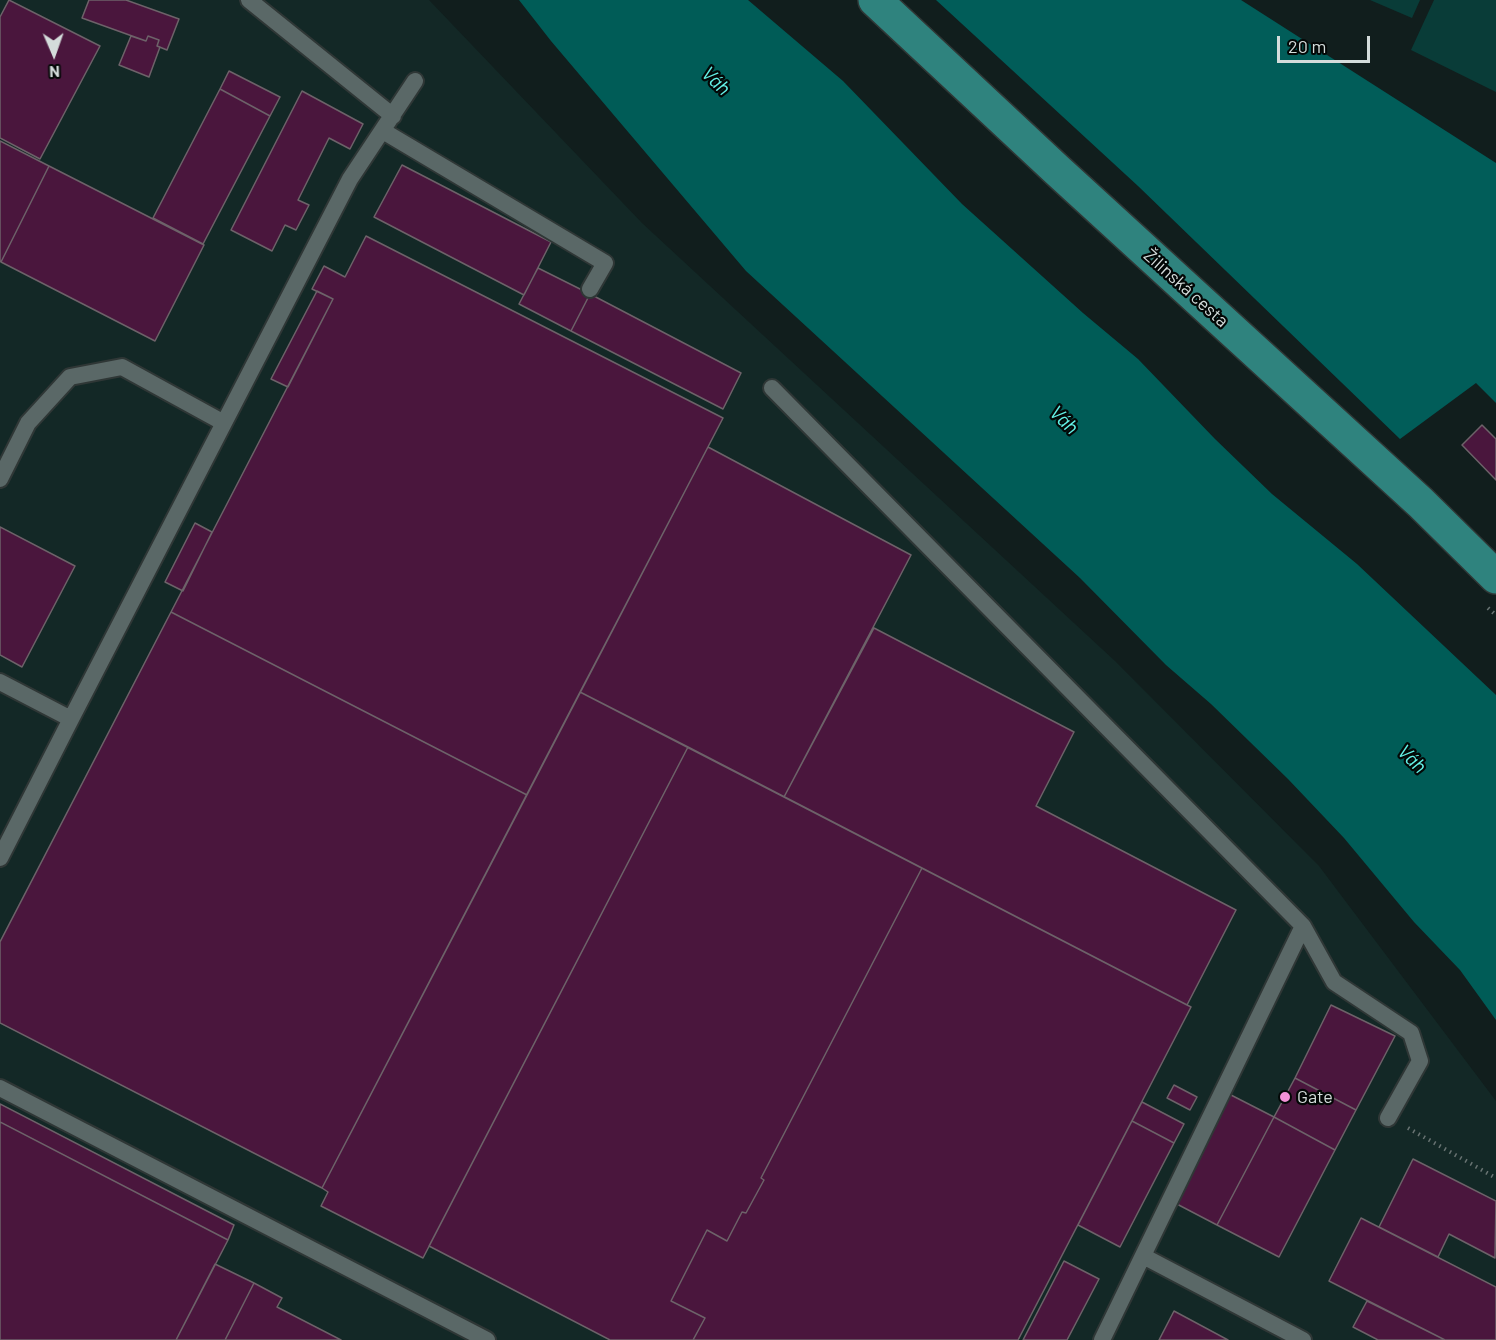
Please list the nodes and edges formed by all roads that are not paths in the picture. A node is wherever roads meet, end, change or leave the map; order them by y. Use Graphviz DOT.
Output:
graph roads {
  1 [pos="249,0"];
  2 [pos="875,0"];
  3 [pos="415,81"];
  4 [pos="393,116"];
  5 [pos="383,131"];
  6 [pos="590,289"];
  7 [pos="772,387"];
  8 [pos="224,423"];
  9 [pos="0,479"];
  10 [pos="1496,577"];
  11 [pos="0,682"];
  12 [pos="71,719"];
  13 [pos="0,858"];
  14 [pos="1303,926"];
  15 [pos="0,1088"];
  16 [pos="1388,1118"];
  17 [pos="1143,1256"];
  18 [pos="487,1340"];
  19 [pos="1102,1340"];
  20 [pos="1303,1340"];
  1 -- 4 [label="lane"];
  2 -- 10 [label="main road, Žilinská cesta"];
  3 -- 4 [label="lane"];
  4 -- 5 [label="lane"];
  5 -- 6 [label="lane"];
  5 -- 8 [label="lane"];
  7 -- 14 [label="lane"];
  8 -- 9 [label="lane"];
  8 -- 12 [label="lane"];
  11 -- 12 [label="lane"];
  12 -- 13 [label="lane"];
  14 -- 16 [label="lane"];
  14 -- 17 [label="lane"];
  15 -- 18 [label="lane"];
  17 -- 19 [label="lane"];
  17 -- 20 [label="lane"];
}
